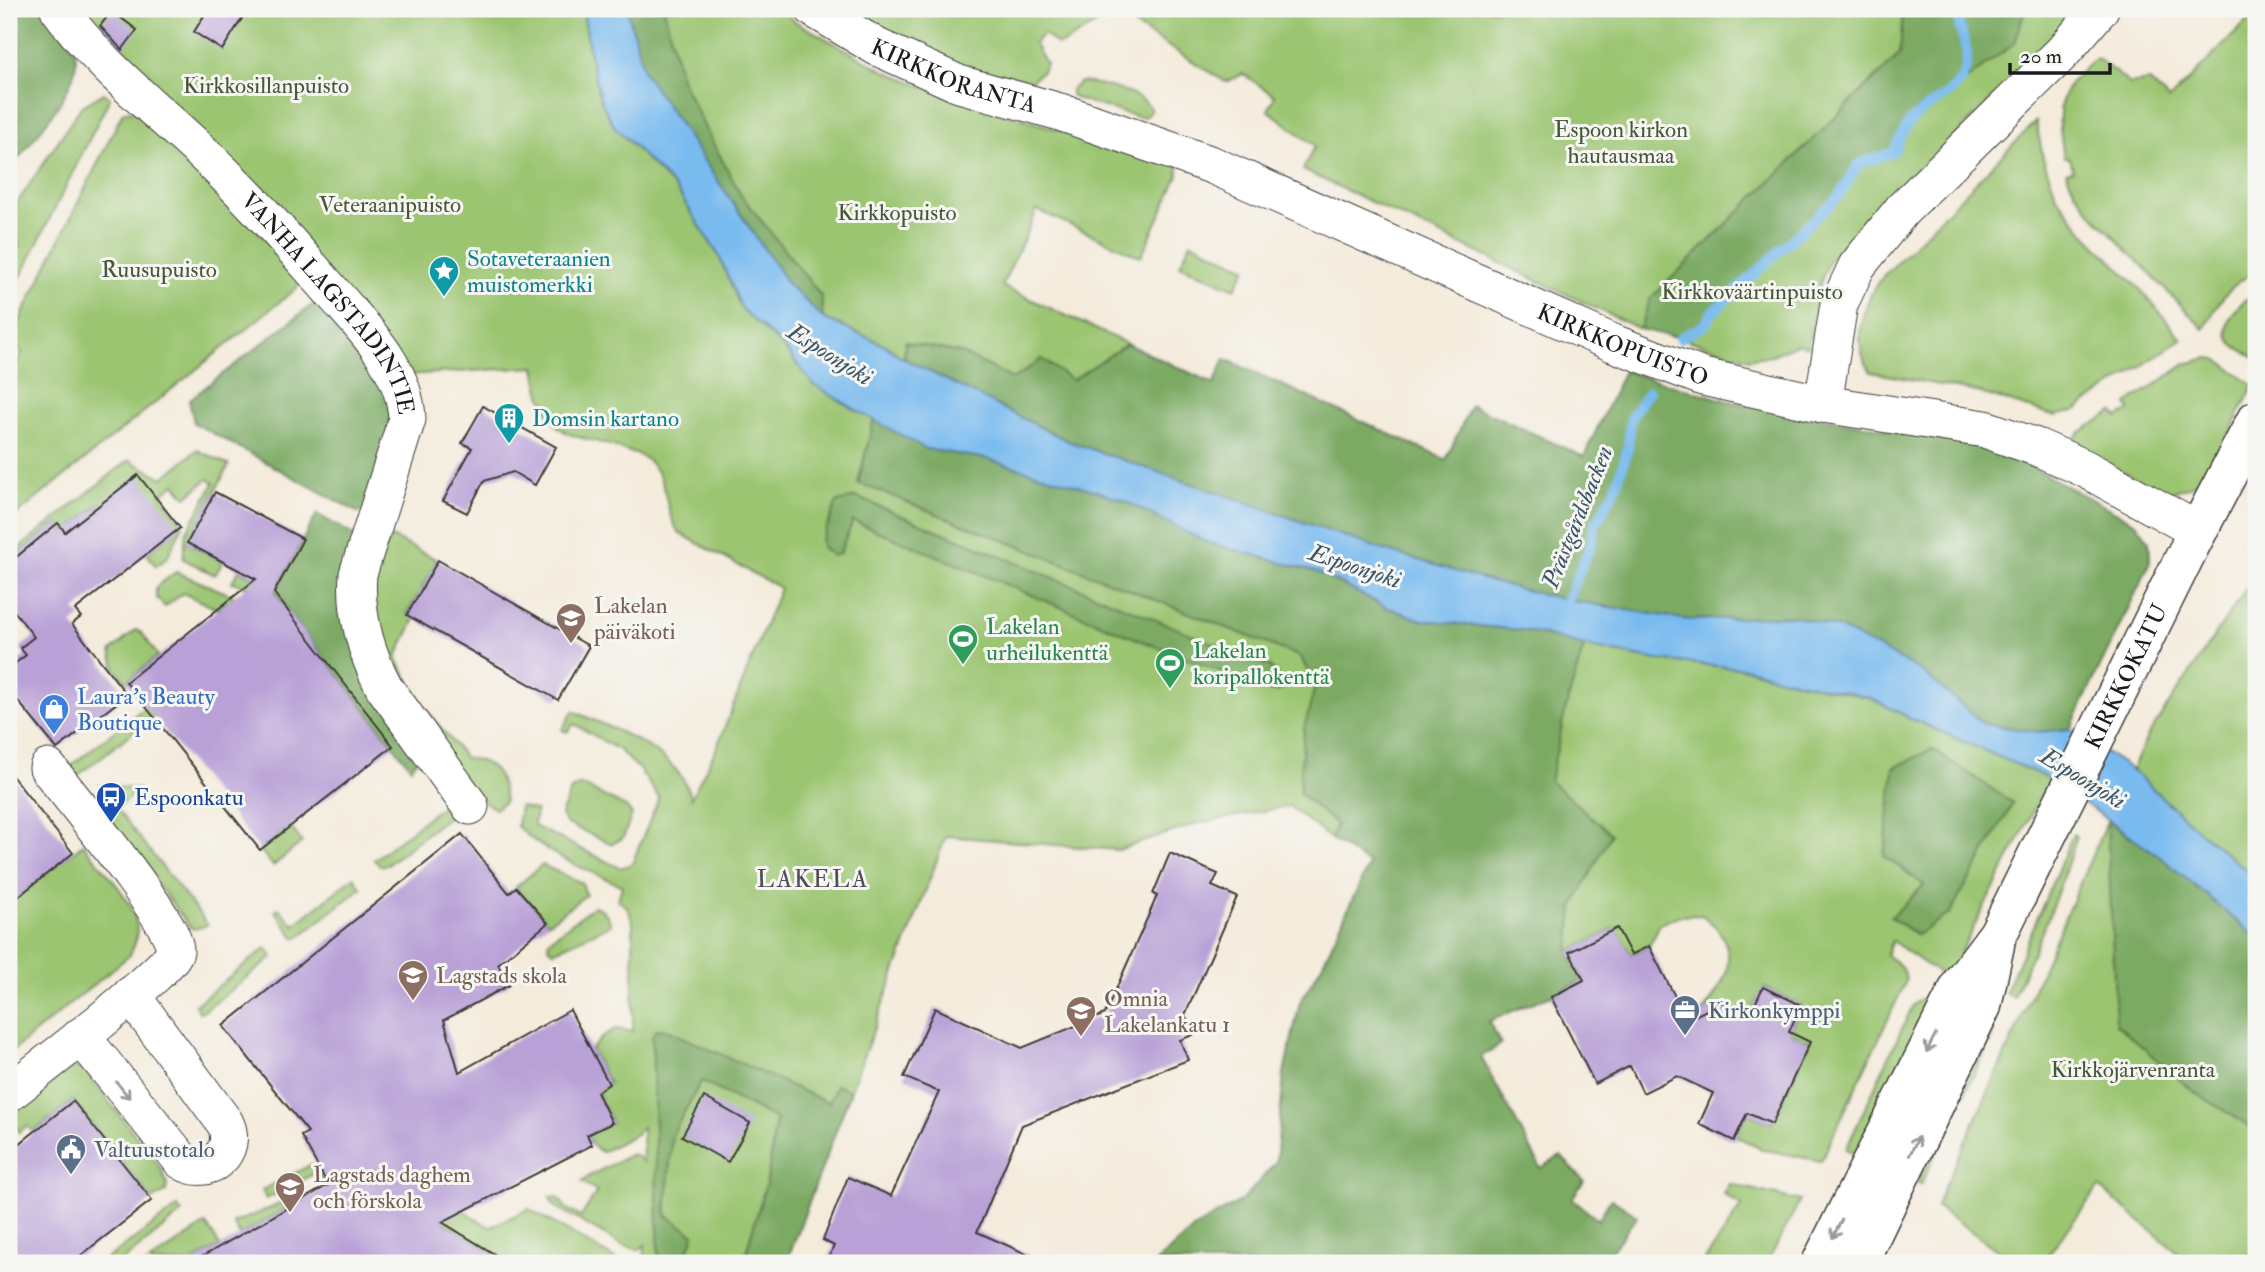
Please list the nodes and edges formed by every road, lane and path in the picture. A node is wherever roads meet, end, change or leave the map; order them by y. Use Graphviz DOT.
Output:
graph roads {
  1 [pos="59,9"];
  2 [pos="814,9"];
  3 [pos="2100,9"];
  4 [pos="1060,112"];
  5 [pos="1823,404"];
  6 [pos="2256,420"];
  7 [pos="2198,531"];
  8 [pos="48,768"];
  9 [pos="470,806"];
  10 [pos="1998,934"];
  11 [pos="131,995"];
  12 [pos="81,1037"];
  13 [pos="9,1093"];
  14 [pos="1821,1263"];
  15 [pos="1858,1263"];
  1 -- 9 [label="street, VANHA LAGSTADINTIE"];
  2 -- 4 [label="street, KIRKKORANTA"];
  3 -- 5 [label="street"];
  4 -- 5 [label="street, KIRKKOPUISTO"];
  5 -- 7 [label="street, KIRKKOPUISTO"];
  6 -- 7 [label="main road, KIRKKOKATU"];
  7 -- 10 [label="main road, KIRKKOKATU"];
  8 -- 11 [label="street"];
  10 -- 14 [label="main road, KIRKKOKATU, one-way"];
  15 -- 10 [label="main road, KIRKKOKATU, one-way"];
  11 -- 12 [label="street"];
  12 -- 11 [label="street, one-way"];
  12 -- 13 [label="street"];
}
